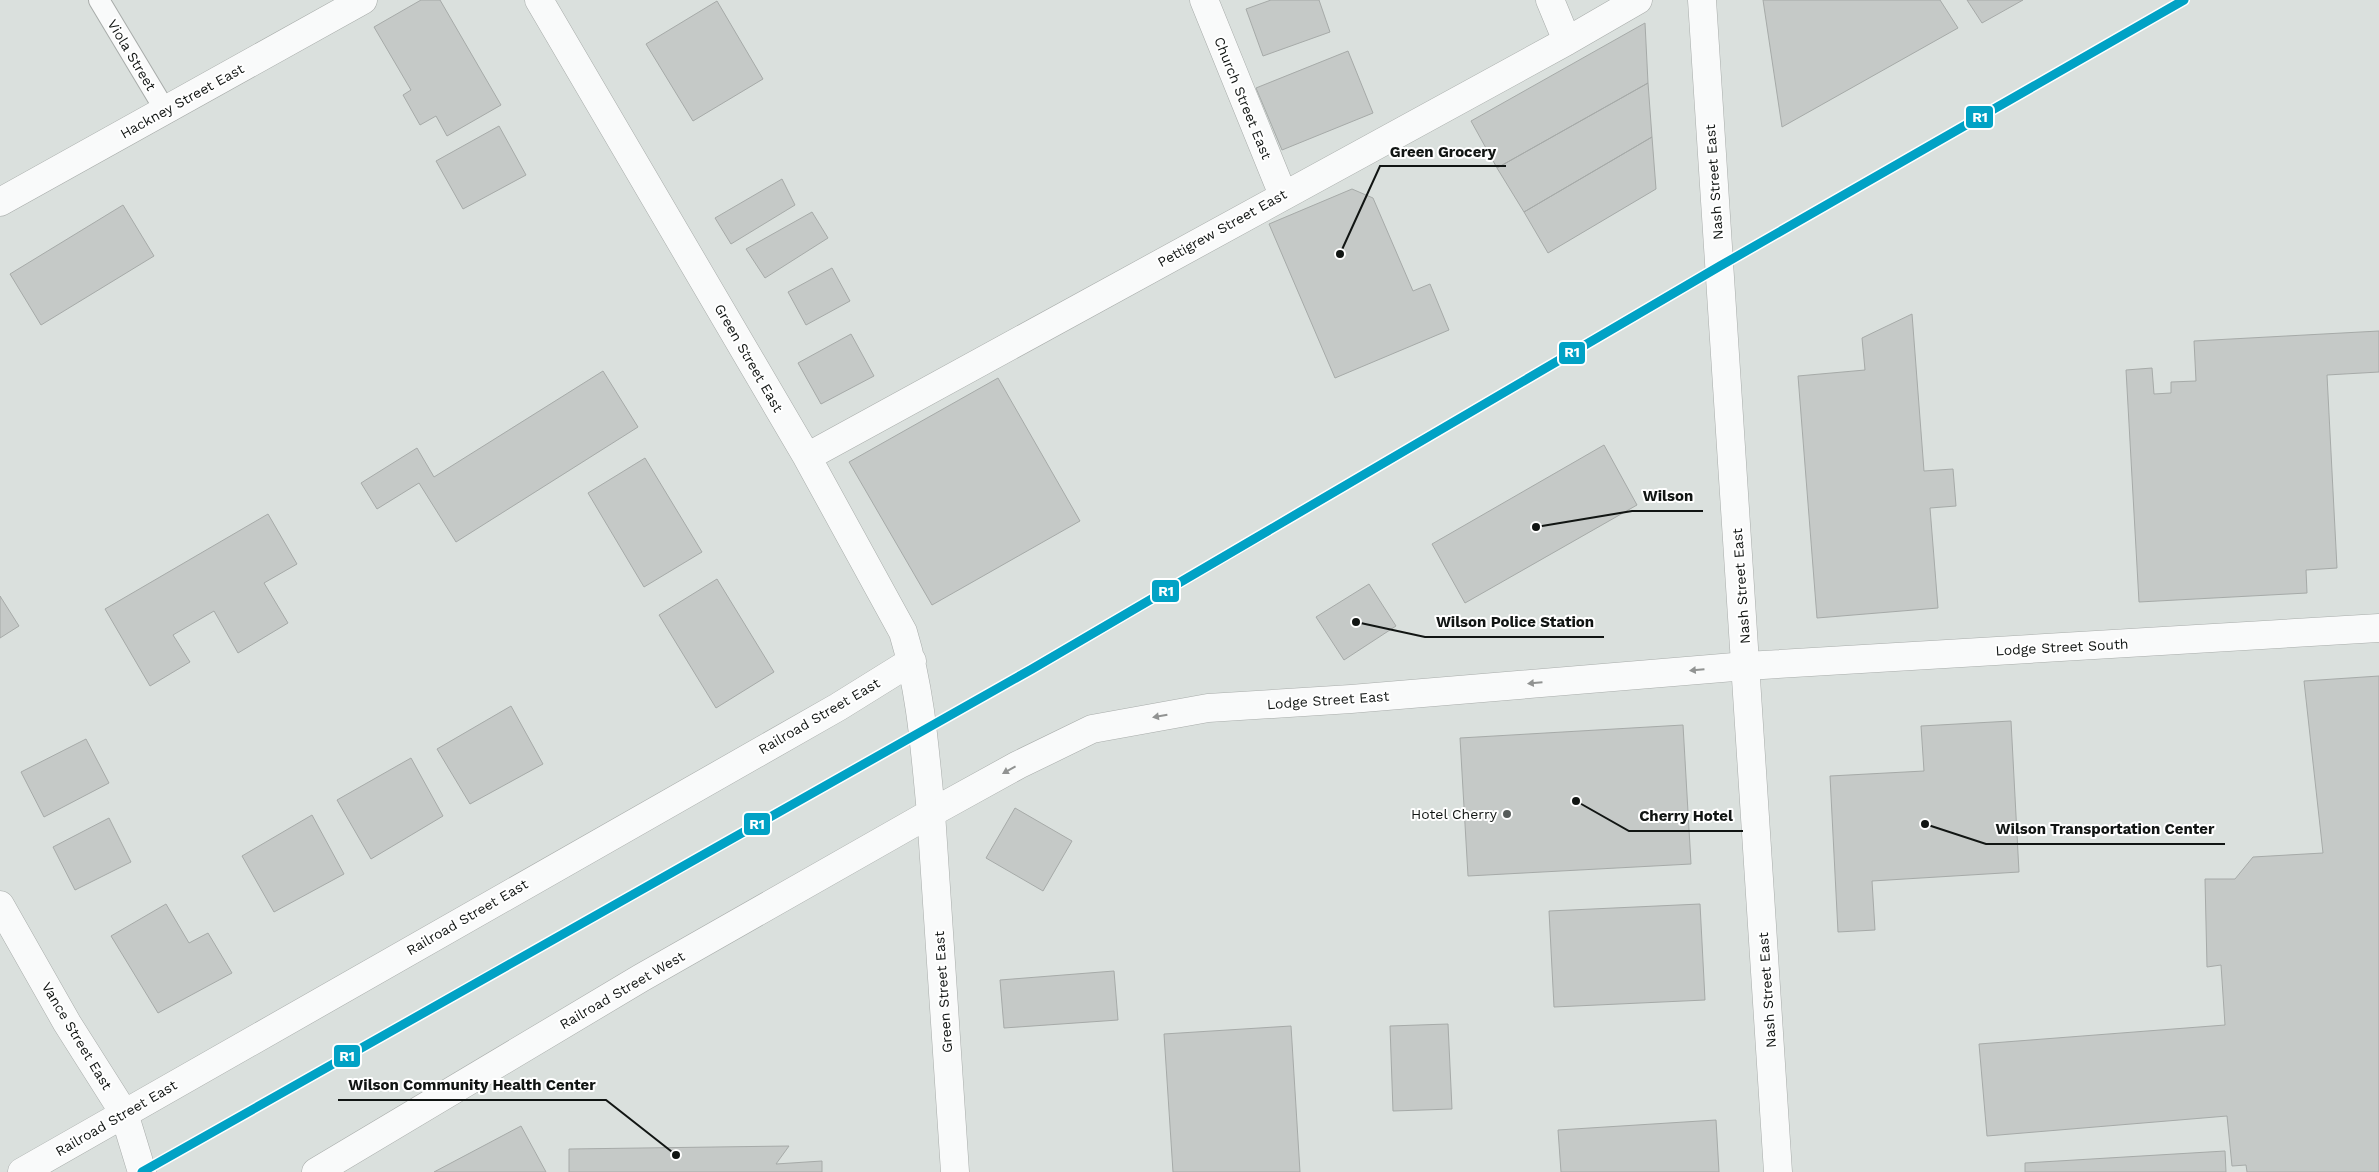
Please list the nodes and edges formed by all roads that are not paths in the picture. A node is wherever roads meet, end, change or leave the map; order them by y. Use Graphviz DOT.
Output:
graph roads {
  1 [pos="99,0"];
  2 [pos="363,0"];
  3 [pos="539,0"];
  4 [pos="1204,0"];
  5 [pos="1550,0"];
  6 [pos="1638,0"];
  7 [pos="1702,0"];
  8 [pos="1568,41"];
  9 [pos="165,110"];
  10 [pos="1283,195"];
  11 [pos="0,202"];
  12 [pos="807,457"];
  13 [pos="2379,628"];
  14 [pos="912,661"];
  15 [pos="1746,666"];
  16 [pos="931,813"];
  17 [pos="0,905"];
  18 [pos="124,1113"];
  19 [pos="22,1172"];
  20 [pos="142,1172"];
  21 [pos="316,1172"];
  22 [pos="955,1172"];
  23 [pos="1778,1172"];
  1 -- 9 [label="lane, Viola Street"];
  2 -- 9 [label="street, Hackney Street East"];
  3 -- 12 [label="street, Green Street East"];
  4 -- 10 [label="street, Church Street East"];
  5 -- 8 [label="street"];
  6 -- 8 [label="street, Pettigrew Street East"];
  7 -- 15 [label="street, Nash Street East"];
  8 -- 10 [label="street, Pettigrew Street East"];
  9 -- 11 [label="street, Hackney Street East"];
  10 -- 12 [label="street, Pettigrew Street East"];
  12 -- 14 [label="street, Green Street East"];
  13 -- 15 [label="street, Lodge Street South"];
  14 -- 16 [label="street, Green Street East"];
  14 -- 18 [label="street, Railroad Street East"];
  15 -- 16 [label="street, Lodge Street East, one-way"];
  15 -- 23 [label="street, Nash Street East"];
  16 -- 21 [label="street, Railroad Street West"];
  16 -- 22 [label="street, Green Street East"];
  17 -- 18 [label="street, Vance Street East"];
  18 -- 19 [label="street, Railroad Street East"];
  18 -- 20 [label="street, Vance Street East"];
}
